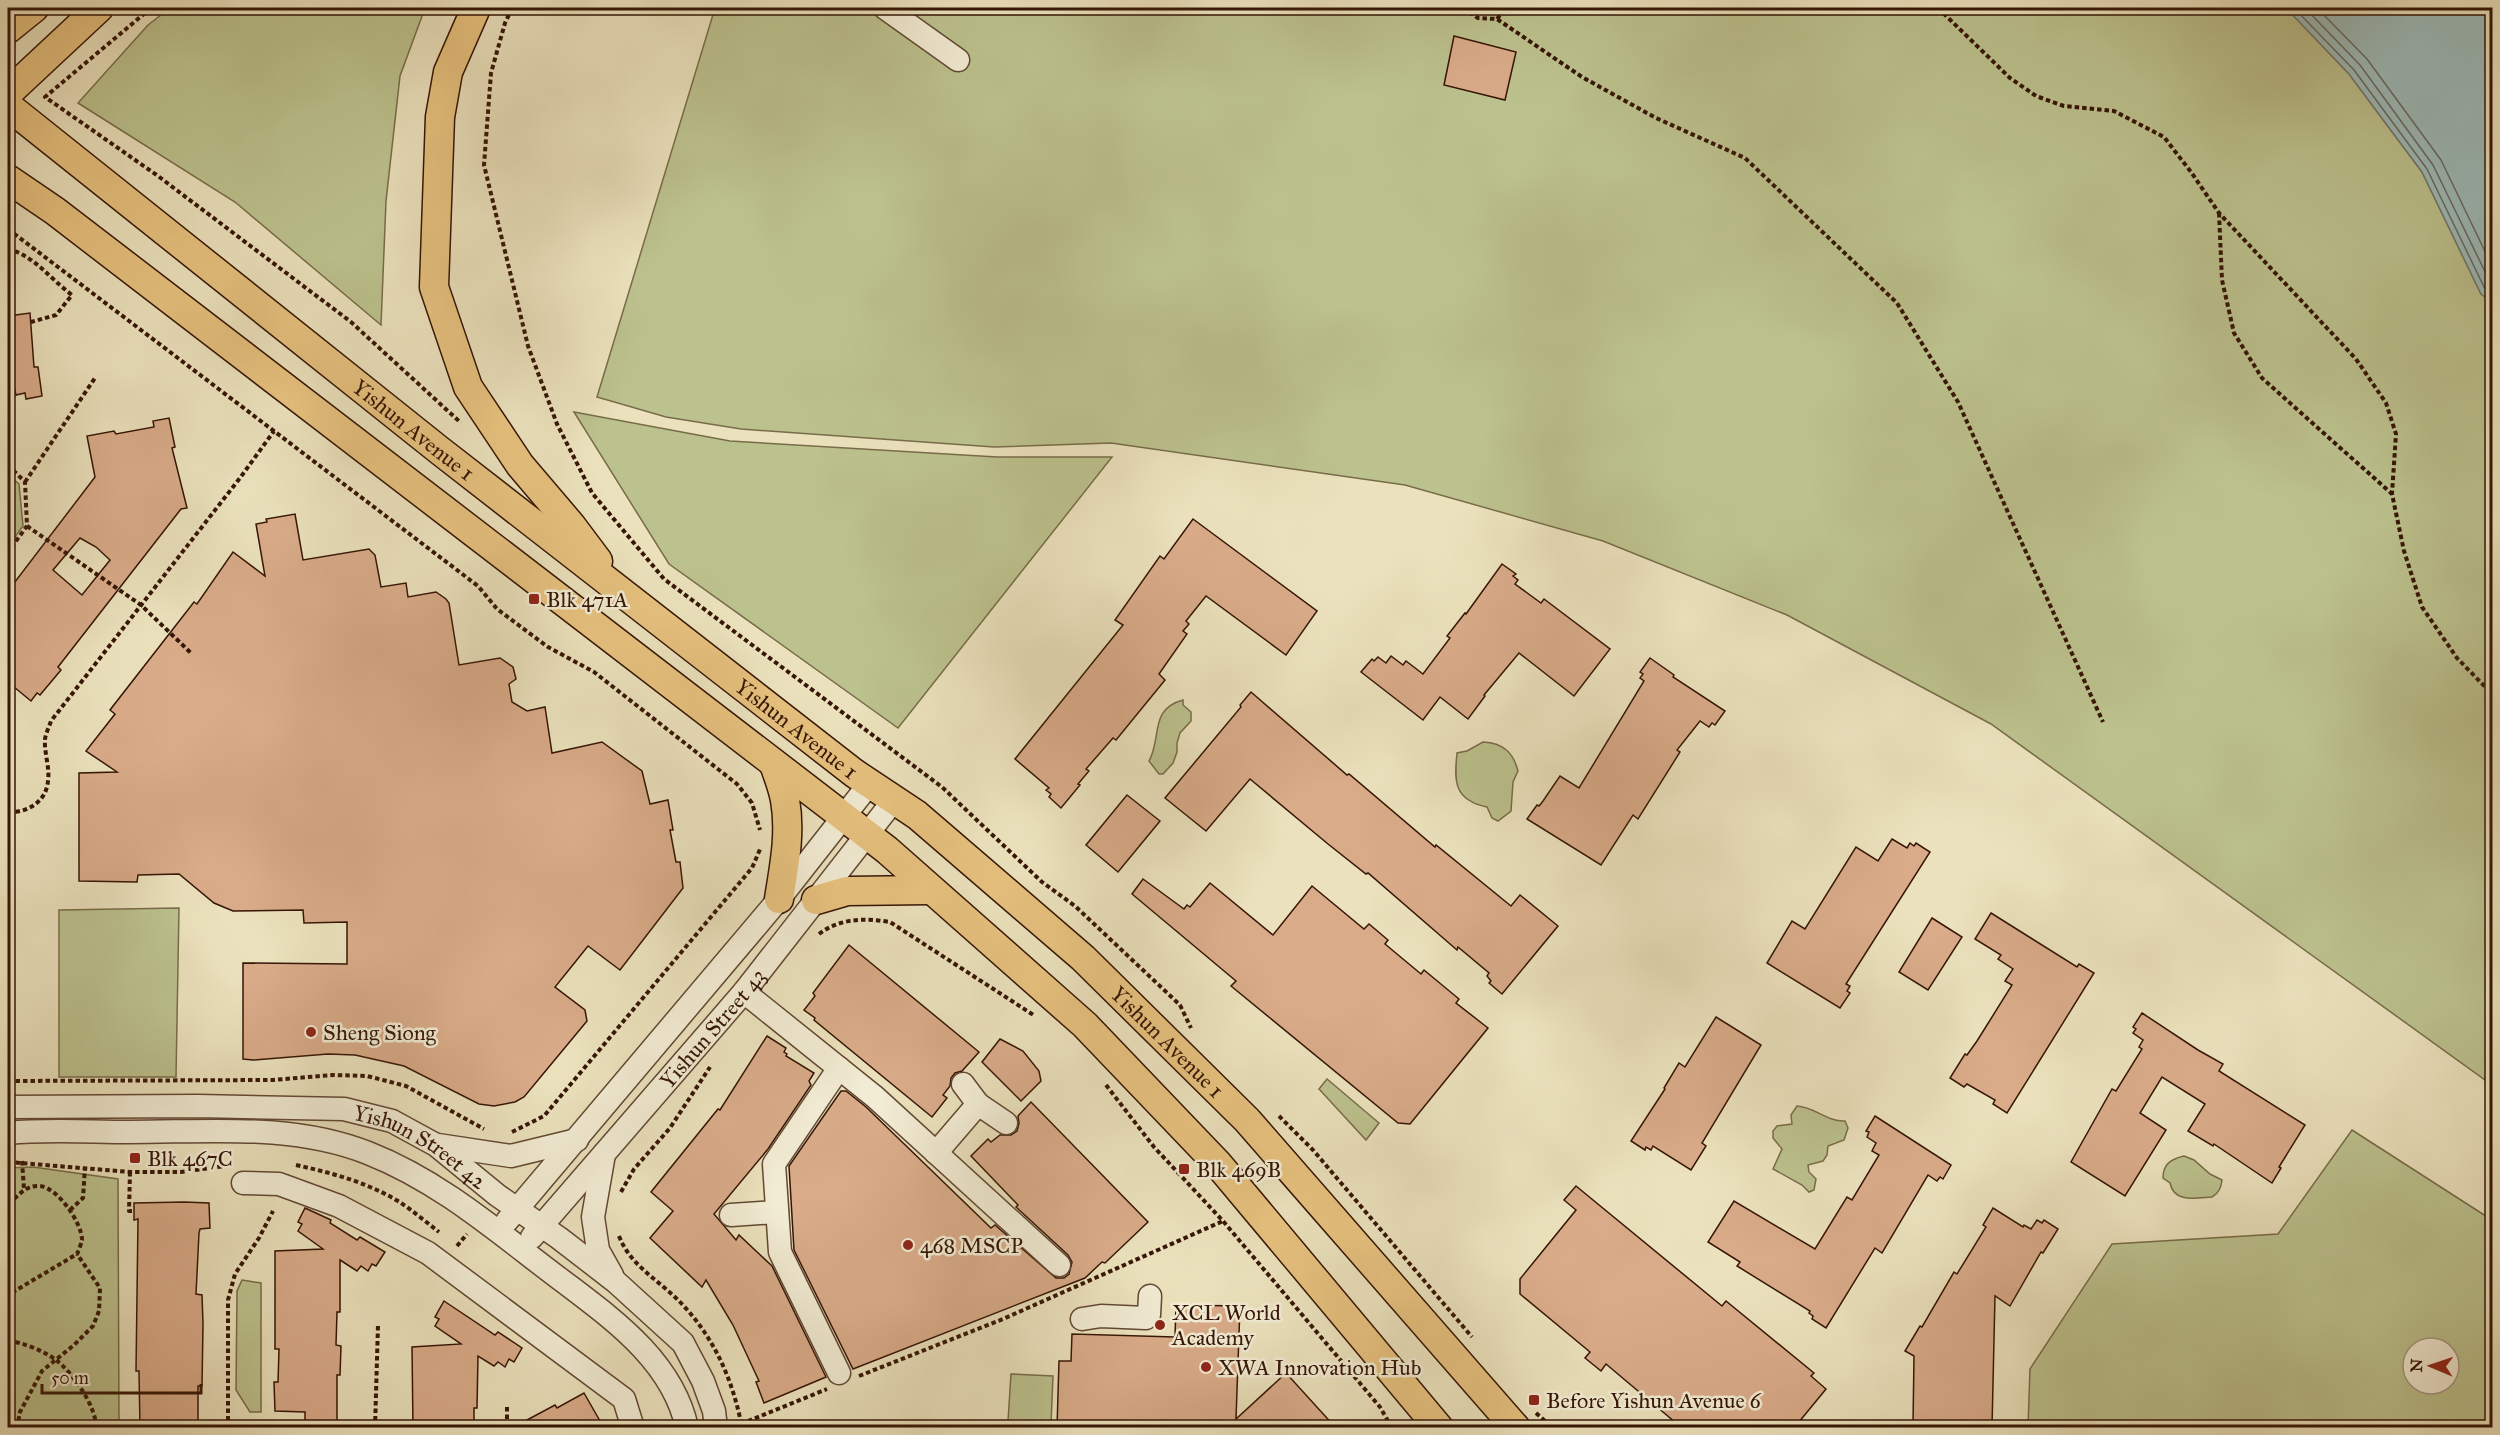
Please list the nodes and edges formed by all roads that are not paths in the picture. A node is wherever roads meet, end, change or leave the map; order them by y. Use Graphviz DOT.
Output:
graph roads {
  1 [pos="34,8"];
  2 [pos="99,8"];
  3 [pos="476,8"];
  4 [pos="885,8"];
  5 [pos="8,30"];
  6 [pos="958,60"];
  7 [pos="8,93"];
  8 [pos="8,106"];
  9 [pos="8,179"];
  10 [pos="8,203"];
  11 [pos="55,211"];
  12 [pos="619,590"];
  13 [pos="774,764"];
  14 [pos="870,783"];
  15 [pos="894,800"];
  16 [pos="845,818"];
  17 [pos="867,836"];
  18 [pos="930,890"];
  19 [pos="779,899"];
  20 [pos="816,900"];
  21 [pos="744,992"];
  22 [pos="839,1068"];
  23 [pos="963,1084"];
  24 [pos="978,1104"];
  25 [pos="8,1107"];
  26 [pos="1006,1123"];
  27 [pos="8,1133"];
  28 [pos="577,1140"];
  29 [pos="436,1145"];
  30 [pos="605,1152"];
  31 [pos="936,1153"];
  32 [pos="243,1183"];
  33 [pos="517,1209"];
  34 [pos="777,1212"];
  35 [pos="731,1215"];
  36 [pos="541,1226"];
  37 [pos="499,1231"];
  38 [pos="521,1249"];
  39 [pos="1059,1265"];
  40 [pos="616,1282"];
  41 [pos="1150,1296"];
  42 [pos="1082,1319"];
  43 [pos="844,1378"];
  44 [pos="633,1428"];
  45 [pos="687,1428"];
  46 [pos="716,1428"];
  47 [pos="1439,1428"];
  48 [pos="1516,1428"];
  1 -- 5 [label="main road"];
  2 -- 7 [label="main road"];
  3 -- 12 [label="main road"];
  4 -- 6 [label="street"];
  8 -- 12 [label="main road, Yishun Avenue 1"];
  9 -- 11 [label="main road, Yishun Avenue 1"];
  10 -- 11 [label="main road"];
  11 -- 13 [label="main road, Yishun Avenue 1"];
  12 -- 14 [label="main road, Yishun Avenue 1"];
  13 -- 16 [label="main road, Yishun Avenue 1"];
  13 -- 19 [label="main road"];
  14 -- 15 [label="main road, Yishun Avenue 1"];
  14 -- 16 [label="street"];
  15 -- 17 [label="street, Yishun Street 43"];
  15 -- 48 [label="main road, Yishun Avenue 1"];
  16 -- 17 [label="main road, Yishun Avenue 1"];
  16 -- 19 [label="street"];
  17 -- 18 [label="main road, Yishun Avenue 1"];
  17 -- 20 [label="street, Yishun Street 43"];
  18 -- 20 [label="main road"];
  18 -- 47 [label="main road, Yishun Avenue 1"];
  19 -- 28 [label="street, Yishun Street 43"];
  20 -- 21 [label="street, Yishun Street 43"];
  21 -- 22 [label="street"];
  21 -- 30 [label="street, Yishun Street 43"];
  22 -- 31 [label="street"];
  22 -- 34 [label="street"];
  23 -- 24 [label="street"];
  24 -- 26 [label="street"];
  24 -- 31 [label="street"];
  25 -- 29 [label="street, Yishun Street 42"];
  27 -- 37 [label="street, Yishun Street 42"];
  28 -- 29 [label="street"];
  28 -- 33 [label="street, Yishun Street 43"];
  29 -- 33 [label="street, Yishun Street 42"];
  30 -- 36 [label="street, Yishun Street 43"];
  30 -- 40 [label="street"];
  31 -- 39 [label="street"];
  32 -- 44 [label="street"];
  33 -- 36 [label="street, Yishun Street 42"];
  33 -- 37 [label="street, Yishun Street 43"];
  34 -- 35 [label="street"];
  34 -- 43 [label="street"];
  36 -- 38 [label="street, Yishun Street 43"];
  36 -- 40 [label="street, Yishun Street 42"];
  37 -- 38 [label="street, Yishun Street 42"];
  38 -- 45 [label="street, Yishun Street 42"];
  40 -- 46 [label="street, Yishun Street 42"];
  41 -- 42 [label="street"];
}
